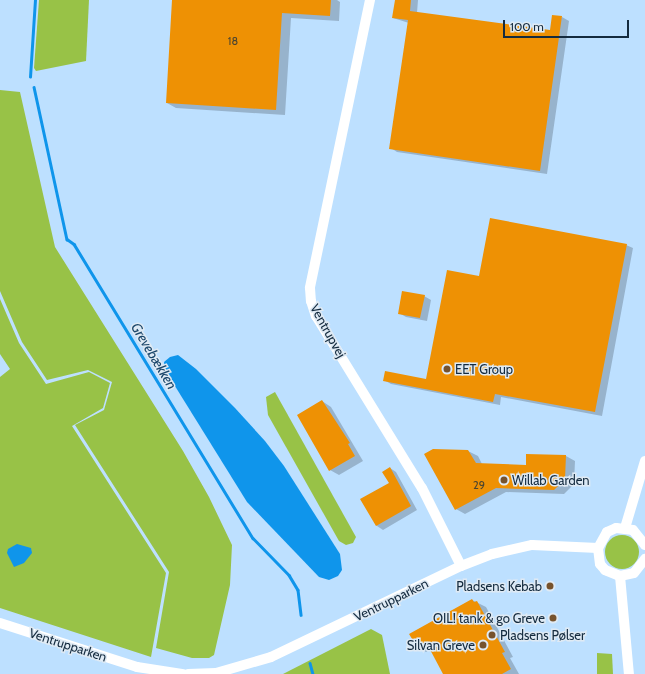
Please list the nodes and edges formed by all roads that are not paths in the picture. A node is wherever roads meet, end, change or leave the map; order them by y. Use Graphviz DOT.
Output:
graph roads {
  1 [pos="370,0"];
  2 [pos="645,461"];
  3 [pos="625,528"];
  4 [pos="645,545"];
  5 [pos="598,548"];
  6 [pos="645,559"];
  7 [pos="461,566"];
  8 [pos="620,576"];
  9 [pos="0,623"];
  10 [pos="183,674"];
  11 [pos="188,674"];
  12 [pos="629,674"];
  1 -- 7 [label="street, Ventrupvej"];
  2 -- 3 [label="street"];
  3 -- 4 [label="street"];
  3 -- 5 [label="street"];
  5 -- 7 [label="street, Ventrupparken"];
  5 -- 8 [label="street"];
  6 -- 8 [label="street"];
  7 -- 11 [label="street, Ventrupparken"];
  8 -- 12 [label="street"];
  9 -- 10 [label="street, Ventrupparken"];
}
